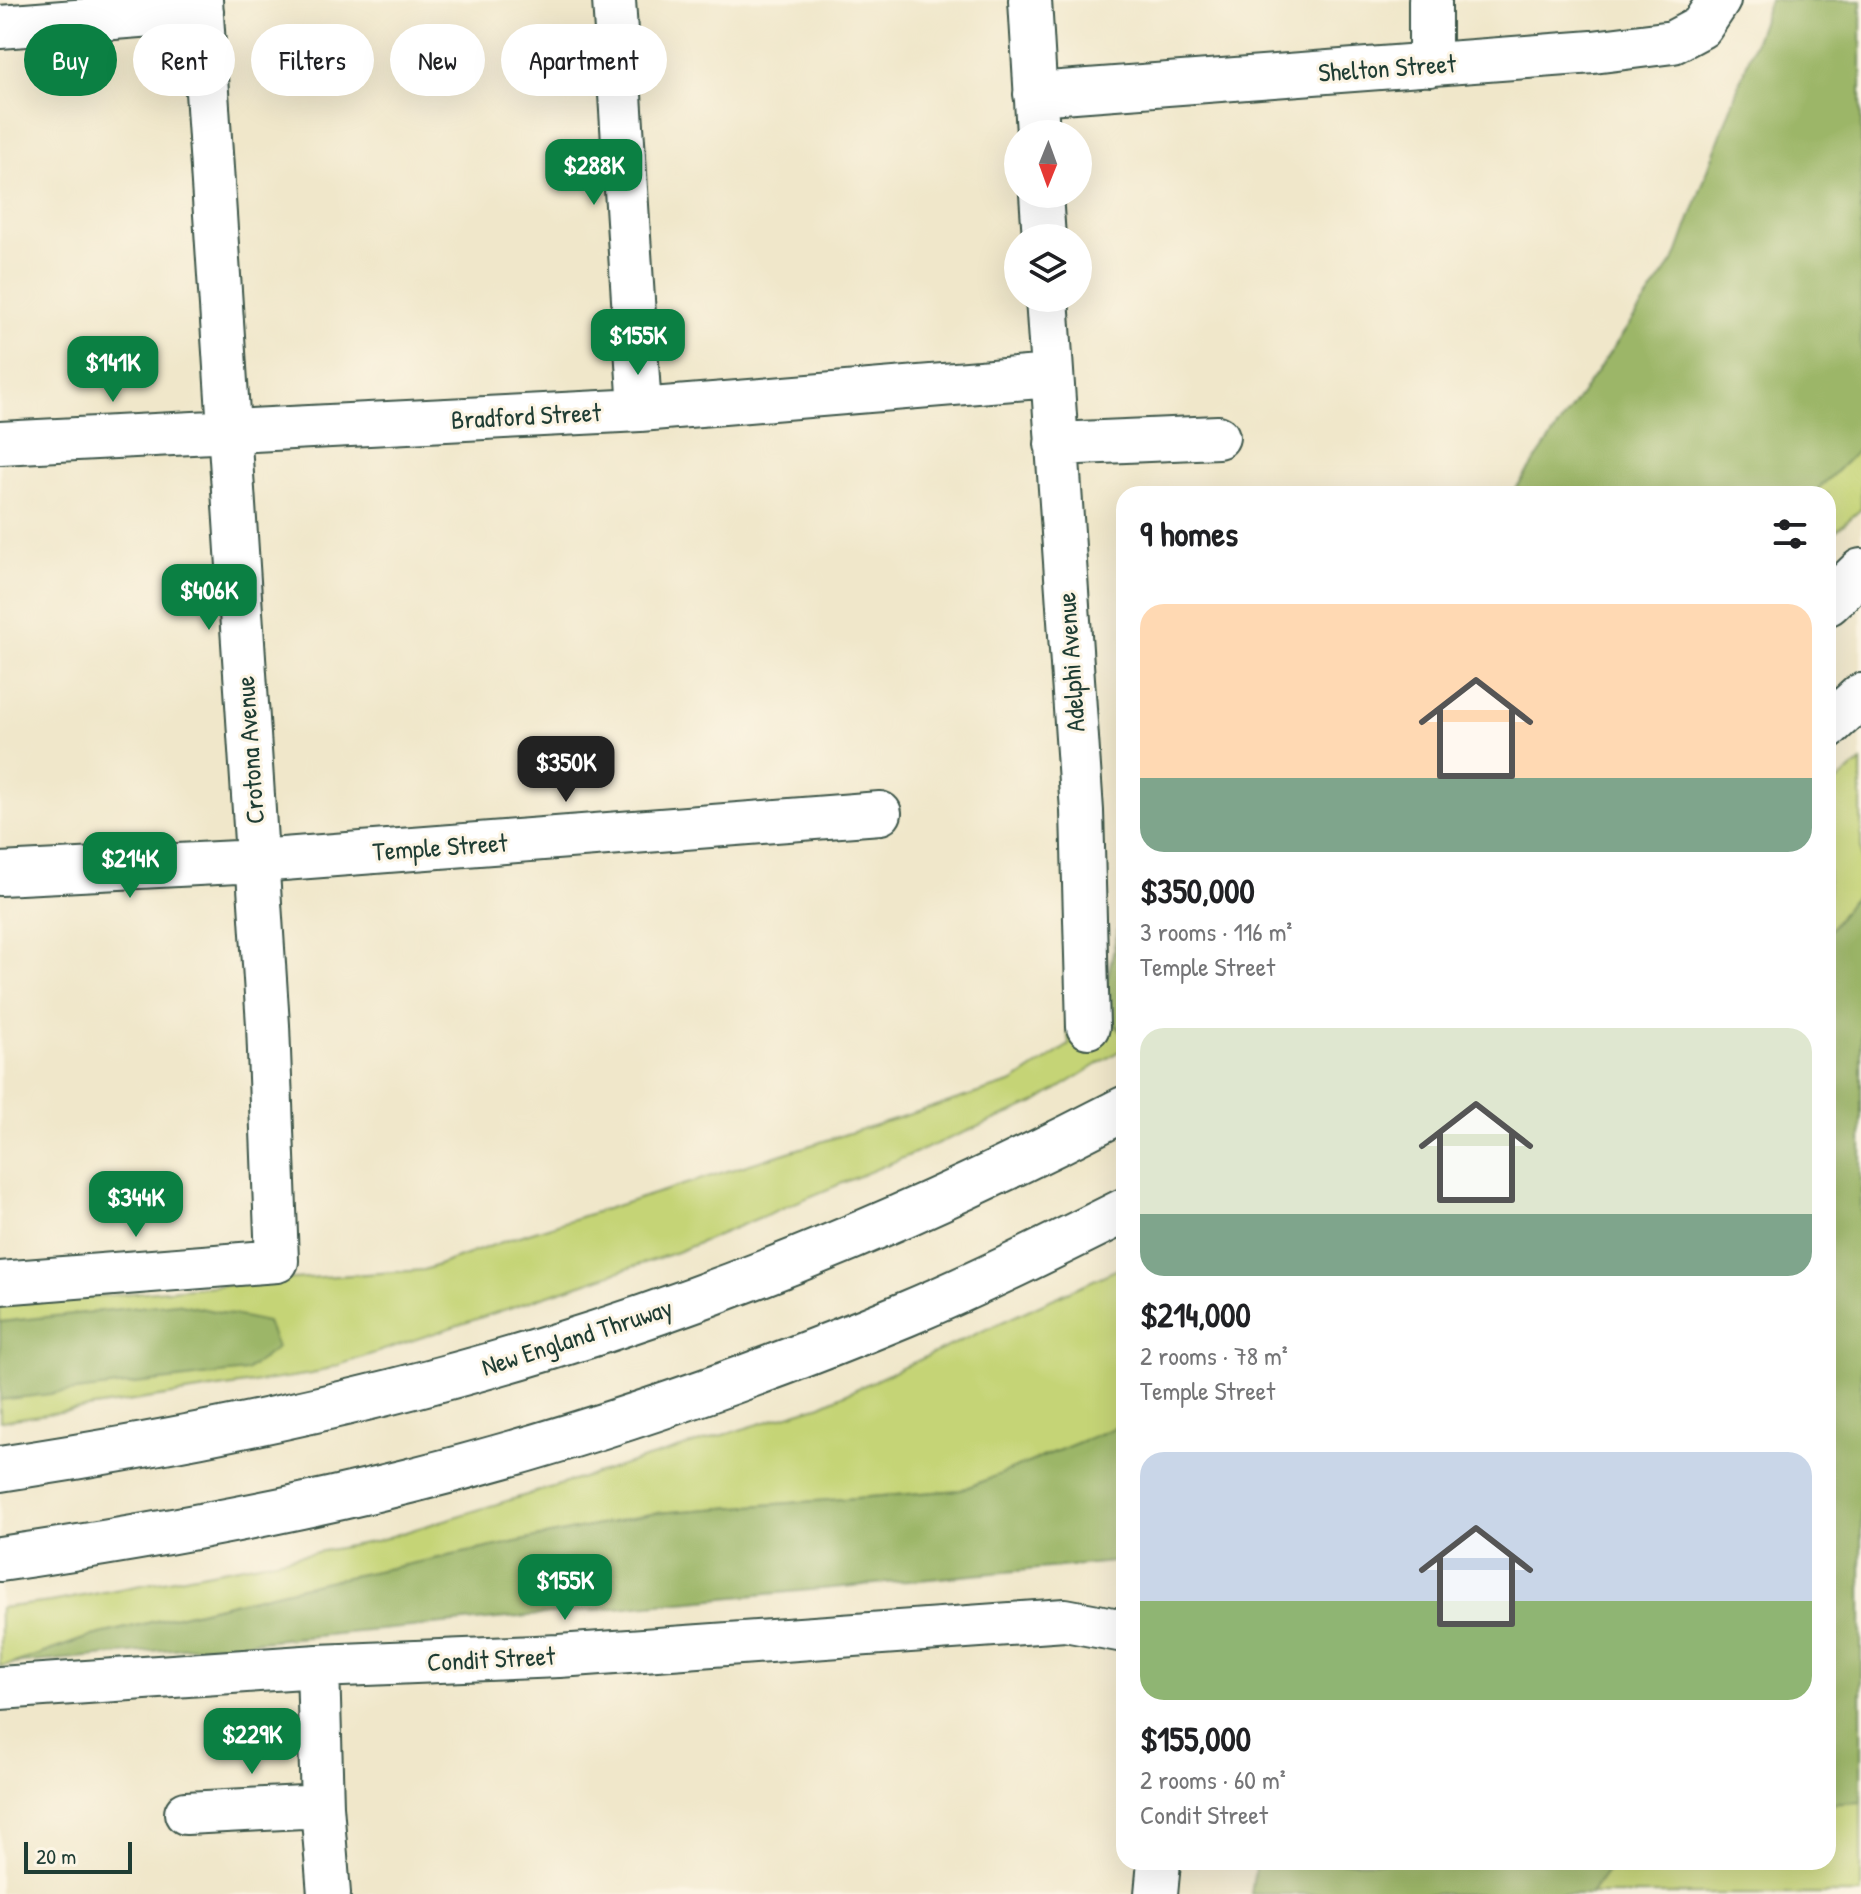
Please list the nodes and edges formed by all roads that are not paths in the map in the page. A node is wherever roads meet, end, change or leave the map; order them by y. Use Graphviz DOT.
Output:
graph roads {
  1 [pos="614,0"];
  2 [pos="1030,0"];
  3 [pos="1430,0"];
  4 [pos="1719,0"];
  5 [pos="201,6"];
  6 [pos="0,27"];
  7 [pos="1430,65"];
  8 [pos="1036,114"];
  9 [pos="1048,312"];
  10 [pos="1051,376"];
  11 [pos="640,410"];
  12 [pos="229,431"];
  13 [pos="1218,437"];
  14 [pos="0,443"];
  15 [pos="1056,444"];
  16 [pos="1861,571"];
  17 [pos="1836,595"];
  18 [pos="1861,696"];
  19 [pos="1836,719"];
  20 [pos="880,813"];
  21 [pos="257,861"];
  22 [pos="0,874"];
  23 [pos="1088,1027"];
  24 [pos="1116,1113"];
  25 [pos="1116,1215"];
  26 [pos="0,1283"];
  27 [pos="0,1469"];
  28 [pos="0,1559"];
  29 [pos="1116,1630"];
  30 [pos="318,1666"];
  31 [pos="0,1688"];
  32 [pos="322,1806"];
  33 [pos="186,1813"];
  34 [pos="1158,1870"];
  35 [pos="329,1894"];
  36 [pos="1156,1894"];
  1 -- 11 [label="street"];
  2 -- 8 [label="street"];
  3 -- 7 [label="street"];
  4 -- 7 [label="street, Shelton Street"];
  5 -- 6 [label="street"];
  5 -- 12 [label="street, Crotona Avenue"];
  7 -- 8 [label="street, Shelton Street"];
  9 -- 10 [label="street, Adelphi Avenue"];
  10 -- 11 [label="street, Bradford Street"];
  10 -- 15 [label="street, Adelphi Avenue"];
  11 -- 12 [label="street, Bradford Street"];
  12 -- 14 [label="street, Bradford Street"];
  12 -- 21 [label="street, Crotona Avenue"];
  13 -- 15 [label="street"];
  15 -- 23 [label="street, Adelphi Avenue"];
  16 -- 17 [label="highway"];
  18 -- 19 [label="highway"];
  20 -- 21 [label="street, Temple Street"];
  21 -- 22 [label="street, Temple Street"];
  21 -- 26 [label="street, Crotona Avenue"];
  24 -- 27 [label="highway, New England Thruway"];
  25 -- 28 [label="highway"];
  29 -- 30 [label="street, Condit Street"];
  30 -- 31 [label="street, Condit Street"];
  30 -- 32 [label="street"];
  32 -- 33 [label="street"];
  32 -- 35 [label="street"];
  34 -- 36 [label="street"];
}
